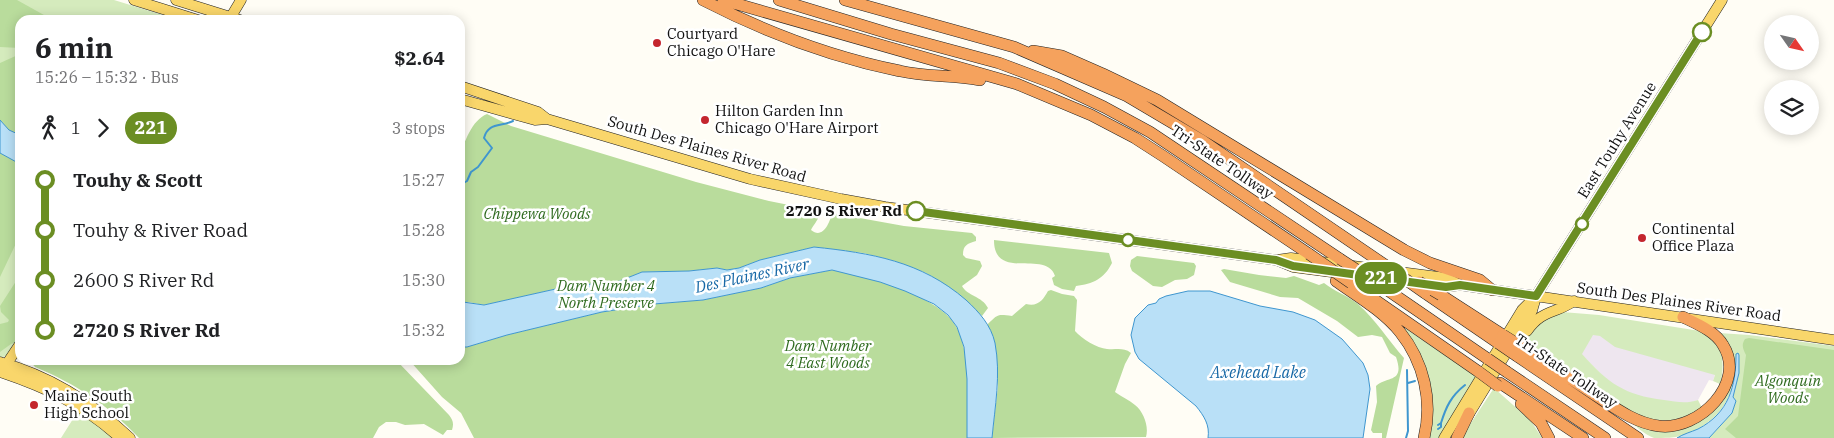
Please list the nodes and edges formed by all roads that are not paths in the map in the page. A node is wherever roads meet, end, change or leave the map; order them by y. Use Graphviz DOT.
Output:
graph roads {
  1 [pos="134,0"];
  2 [pos="176,0"];
  3 [pos="241,0"];
  4 [pos="703,0"];
  5 [pos="723,0"];
  6 [pos="779,0"];
  7 [pos="845,0"];
  8 [pos="1722,0"];
  9 [pos="182,15"];
  10 [pos="221,15"];
  11 [pos="235,15"];
  12 [pos="1014,47"];
  13 [pos="465,88"];
  14 [pos="1038,93"];
  15 [pos="465,100"];
  16 [pos="548,119"];
  17 [pos="1305,254"];
  18 [pos="1400,274"];
  19 [pos="1492,290"];
  20 [pos="1536,296"];
  21 [pos="1574,301"];
  22 [pos="1683,317"];
  23 [pos="1500,339"];
  24 [pos="1834,340"];
  25 [pos="1516,350"];
  26 [pos="15,354"];
  27 [pos="8,367"];
  28 [pos="1499,384"];
  29 [pos="1469,413"];
  30 [pos="120,438"];
  31 [pos="130,438"];
  32 [pos="1424,438"];
  33 [pos="1444,438"];
  34 [pos="1455,438"];
  35 [pos="1549,438"];
  36 [pos="1583,438"];
  37 [pos="1605,438"];
  38 [pos="1638,438"];
  1 -- 9 [label="main road"];
  2 -- 10 [label="main road"];
  3 -- 11 [label="main road"];
  4 -- 14 [label="highway"];
  5 -- 14 [label="highway"];
  6 -- 37 [label="highway, Tri-State Tollway, bridge"];
  7 -- 12 [label="highway, Tri-State Tollway"];
  8 -- 20 [label="main road, East Touhy Avenue"];
  12 -- 18 [label="highway, Tri-State Tollway, bridge"];
  12 -- 19 [label="highway"];
  13 -- 16 [label="main road, South Des Plaines River Road"];
  14 -- 17 [label="highway"];
  15 -- 16 [label="main road, South Des Plaines River Road"];
  16 -- 19 [label="main road, South Des Plaines River Road"];
  17 -- 28 [label="highway, bridge"];
  17 -- 32 [label="highway"];
  18 -- 23 [label="highway, Tri-State Tollway, bridge"];
  18 -- 23 [label="highway, bridge"];
  19 -- 20 [label="main road, South Des Plaines River Road"];
  20 -- 21 [label="main road, South Des Plaines River Road"];
  20 -- 25 [label="main road, East Touhy Avenue"];
  20 -- 33 [label="main road, East Touhy Avenue"];
  21 -- 22 [label="main road, South Des Plaines River Road"];
  21 -- 25 [label="main road"];
  22 -- 24 [label="main road, South Des Plaines River Road"];
  22 -- 25 [label="highway"];
  23 -- 25 [label="highway, Tri-State Tollway, bridge"];
  25 -- 29 [label="main road, East Touhy Avenue"];
  25 -- 38 [label="highway, Tri-State Tollway"];
  26 -- 27 [label="main road"];
  27 -- 30 [label="main road"];
  27 -- 31 [label="main road"];
  28 -- 35 [label="highway"];
  28 -- 36 [label="highway"];
  29 -- 34 [label="highway"];
}
